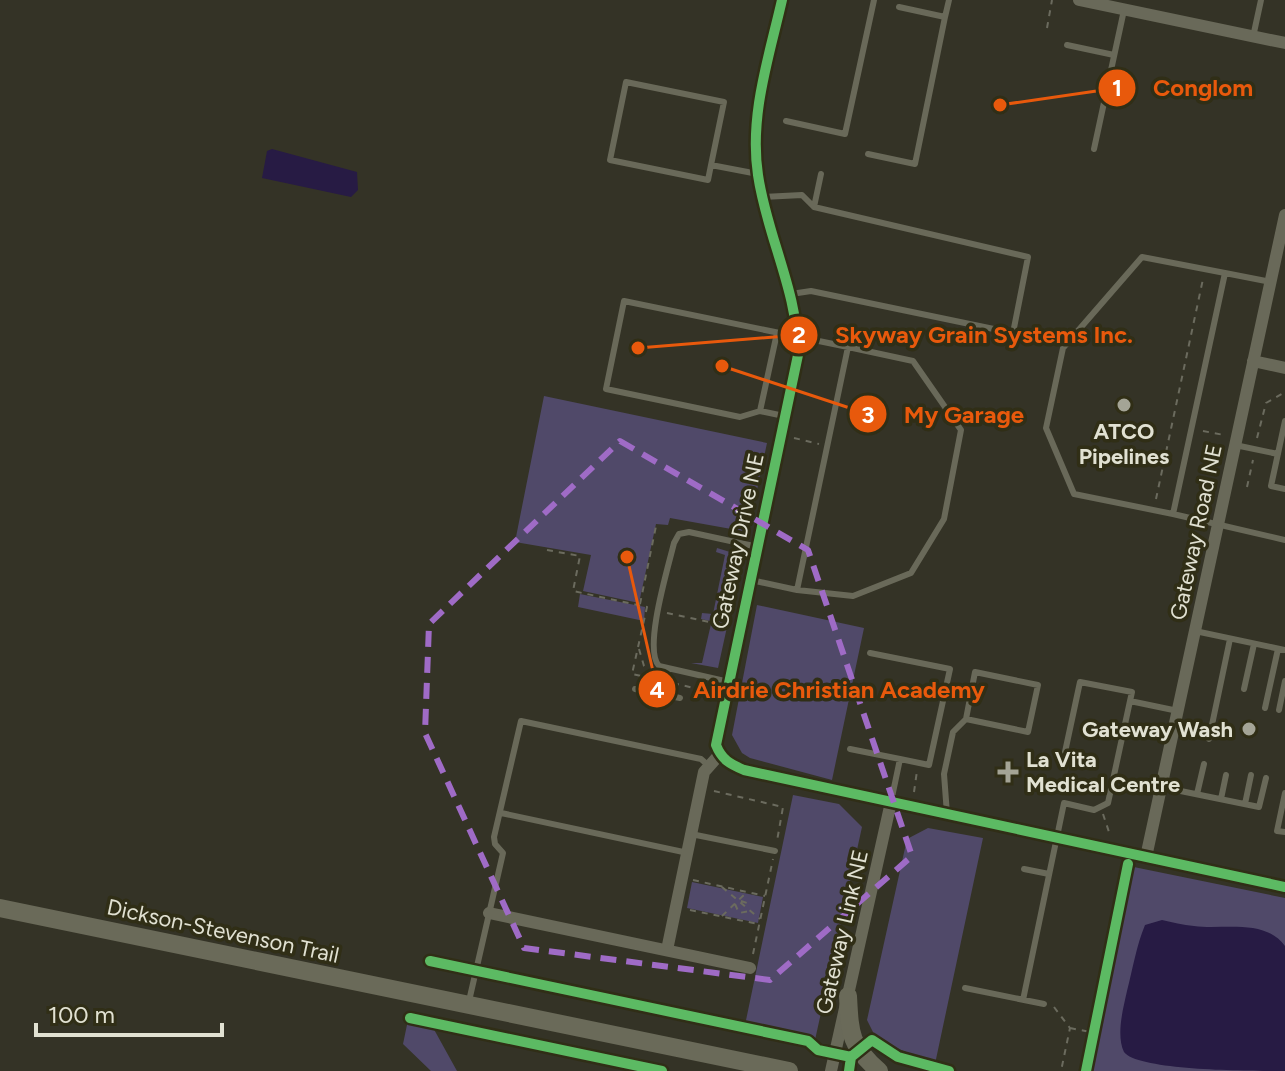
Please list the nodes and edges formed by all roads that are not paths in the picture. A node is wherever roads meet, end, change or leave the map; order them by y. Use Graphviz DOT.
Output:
graph roads {
  1 [pos="782,0"];
  2 [pos="874,0"];
  3 [pos="949,0"];
  4 [pos="1079,0"];
  5 [pos="1261,0"];
  6 [pos="899,7"];
  7 [pos="1124,10"];
  8 [pos="945,17"];
  9 [pos="1253,37"];
  10 [pos="1285,43"];
  11 [pos="1067,45"];
  12 [pos="1114,55"];
  13 [pos="786,121"];
  14 [pos="1094,149"];
  15 [pos="868,154"];
  16 [pos="711,165"];
  17 [pos="758,174"];
  18 [pos="821,174"];
  19 [pos="763,197"];
  20 [pos="814,207"];
  21 [pos="1285,215"];
  22 [pos="1225,273"];
  23 [pos="1271,282"];
  24 [pos="791,294"];
  25 [pos="777,333"];
  26 [pos="798,337"];
  27 [pos="848,347"];
  28 [pos="1253,361"];
  29 [pos="1285,368"];
  30 [pos="760,411"];
  31 [pos="785,416"];
  32 [pos="1285,421"];
  33 [pos="1236,441"];
  34 [pos="1278,454"];
  35 [pos="1285,489"];
  36 [pos="1173,514"];
  37 [pos="1218,525"];
  38 [pos="1285,540"];
  39 [pos="758,547"];
  40 [pos="751,580"];
  41 [pos="797,590"];
  42 [pos="1195,631"];
  43 [pos="1230,639"];
  44 [pos="1254,644"];
  45 [pos="1282,650"];
  46 [pos="870,653"];
  47 [pos="668,668"];
  48 [pos="1285,681"];
  49 [pos="729,682"];
  50 [pos="635,689"];
  51 [pos="1244,689"];
  52 [pos="663,694"];
  53 [pos="680,698"];
  54 [pos="1130,701"];
  55 [pos="1265,708"];
  56 [pos="1279,710"];
  57 [pos="1178,711"];
  58 [pos="966,719"];
  59 [pos="1209,739"];
  60 [pos="850,749"];
  61 [pos="1065,752"];
  62 [pos="720,754"];
  63 [pos="900,759"];
  64 [pos="1204,764"];
  65 [pos="709,766"];
  66 [pos="1226,775"];
  67 [pos="1251,775"];
  68 [pos="1266,778"];
  69 [pos="1161,787"];
  70 [pos="1285,793"];
  71 [pos="1197,794"];
  72 [pos="1221,799"];
  73 [pos="891,802"];
  74 [pos="1245,804"];
  75 [pos="501,813"];
  76 [pos="947,814"];
  77 [pos="1285,832"];
  78 [pos="691,834"];
  79 [pos="1057,838"];
  80 [pos="775,851"];
  81 [pos="688,853"];
  82 [pos="1146,857"];
  83 [pos="1024,869"];
  84 [pos="1049,874"];
  85 [pos="1285,887"];
  86 [pos="0,908"];
  87 [pos="489,913"];
  88 [pos="667,950"];
  89 [pos="750,968"];
  90 [pos="965,988"];
  91 [pos="848,996"];
  92 [pos="1023,1000"];
  93 [pos="1044,1004"];
  94 [pos="468,1005"];
  95 [pos="725,1058"];
  96 [pos="756,1071"];
  97 [pos="789,1071"];
  98 [pos="831,1071"];
  99 [pos="879,1071"];
  1 -- 17 [label="street, Gateway Drive NE"];
  2 -- 13 [label="lane"];
  3 -- 8 [label="lane"];
  4 -- 7 [label="street"];
  5 -- 9 [label="lane"];
  6 -- 8 [label="lane"];
  7 -- 9 [label="street"];
  7 -- 12 [label="lane"];
  8 -- 15 [label="lane"];
  9 -- 10 [label="street"];
  11 -- 12 [label="lane"];
  12 -- 14 [label="lane"];
  16 -- 16 [label="lane"];
  16 -- 17 [label="lane"];
  17 -- 19 [label="street, Gateway Drive NE"];
  18 -- 20 [label="lane"];
  19 -- 20 [label="lane"];
  19 -- 24 [label="street, Gateway Drive NE"];
  20 -- 24 [label="lane"];
  21 -- 23 [label="street, Gateway Road NE"];
  22 -- 23 [label="lane"];
  22 -- 36 [label="lane"];
  22 -- 36 [label="lane"];
  23 -- 28 [label="street, Gateway Road NE"];
  24 -- 26 [label="street, Gateway Drive NE"];
  25 -- 26 [label="lane"];
  25 -- 30 [label="lane"];
  25 -- 30 [label="lane"];
  26 -- 27 [label="lane"];
  26 -- 31 [label="street, Gateway Drive NE"];
  27 -- 41 [label="lane"];
  27 -- 41 [label="lane"];
  28 -- 29 [label="street"];
  28 -- 33 [label="street, Gateway Road NE"];
  30 -- 31 [label="lane"];
  31 -- 39 [label="street, Gateway Drive NE"];
  32 -- 34 [label="lane"];
  33 -- 34 [label="lane"];
  33 -- 37 [label="street, Gateway Road NE"];
  34 -- 35 [label="lane"];
  36 -- 37 [label="lane"];
  37 -- 38 [label="lane"];
  37 -- 42 [label="street, Gateway Road NE"];
  39 -- 40 [label="street, Gateway Drive NE"];
  39 -- 47 [label="lane"];
  40 -- 41 [label="lane"];
  40 -- 49 [label="street, Gateway Drive NE"];
  42 -- 43 [label="lane"];
  42 -- 57 [label="street, Gateway Road NE"];
  43 -- 44 [label="lane"];
  43 -- 59 [label="lane"];
  44 -- 45 [label="lane"];
  44 -- 51 [label="lane"];
  45 -- 55 [label="lane"];
  46 -- 63 [label="lane"];
  47 -- 49 [label="lane"];
  47 -- 52 [label="lane"];
  48 -- 56 [label="lane"];
  49 -- 62 [label="street, Gateway Drive NE"];
  50 -- 52 [label="lane"];
  52 -- 53 [label="lane"];
  54 -- 57 [label="lane"];
  54 -- 61 [label="lane"];
  54 -- 79 [label="lane"];
  57 -- 69 [label="street, Gateway Road NE"];
  58 -- 58 [label="lane"];
  58 -- 76 [label="lane"];
  60 -- 63 [label="lane"];
  62 -- 65 [label="street"];
  62 -- 73 [label="street"];
  63 -- 73 [label="lane"];
  64 -- 71 [label="lane"];
  65 -- 75 [label="lane"];
  65 -- 78 [label="street"];
  66 -- 72 [label="lane"];
  67 -- 74 [label="lane"];
  68 -- 74 [label="lane"];
  69 -- 71 [label="lane"];
  69 -- 82 [label="street, Gateway Road NE"];
  70 -- 77 [label="lane"];
  71 -- 72 [label="lane"];
  72 -- 74 [label="lane"];
  73 -- 76 [label="street"];
  73 -- 91 [label="street, Gateway Link NE"];
  75 -- 81 [label="lane"];
  75 -- 87 [label="lane"];
  76 -- 79 [label="street"];
  78 -- 80 [label="lane"];
  78 -- 81 [label="street"];
  79 -- 82 [label="street"];
  79 -- 84 [label="lane"];
  81 -- 88 [label="street"];
  82 -- 85 [label="street"];
  83 -- 84 [label="lane"];
  84 -- 92 [label="lane"];
  86 -- 94 [label="street, Dickson-Stevenson Trail"];
  87 -- 88 [label="street"];
  87 -- 94 [label="lane"];
  88 -- 89 [label="street"];
  90 -- 92 [label="lane"];
  91 -- 98 [label="street, Gateway Link NE"];
  91 -- 99 [label="street"];
  92 -- 93 [label="lane"];
  94 -- 95 [label="street, Dickson-Stevenson Trail"];
  95 -- 96 [label="street"];
  95 -- 97 [label="street"];
}
